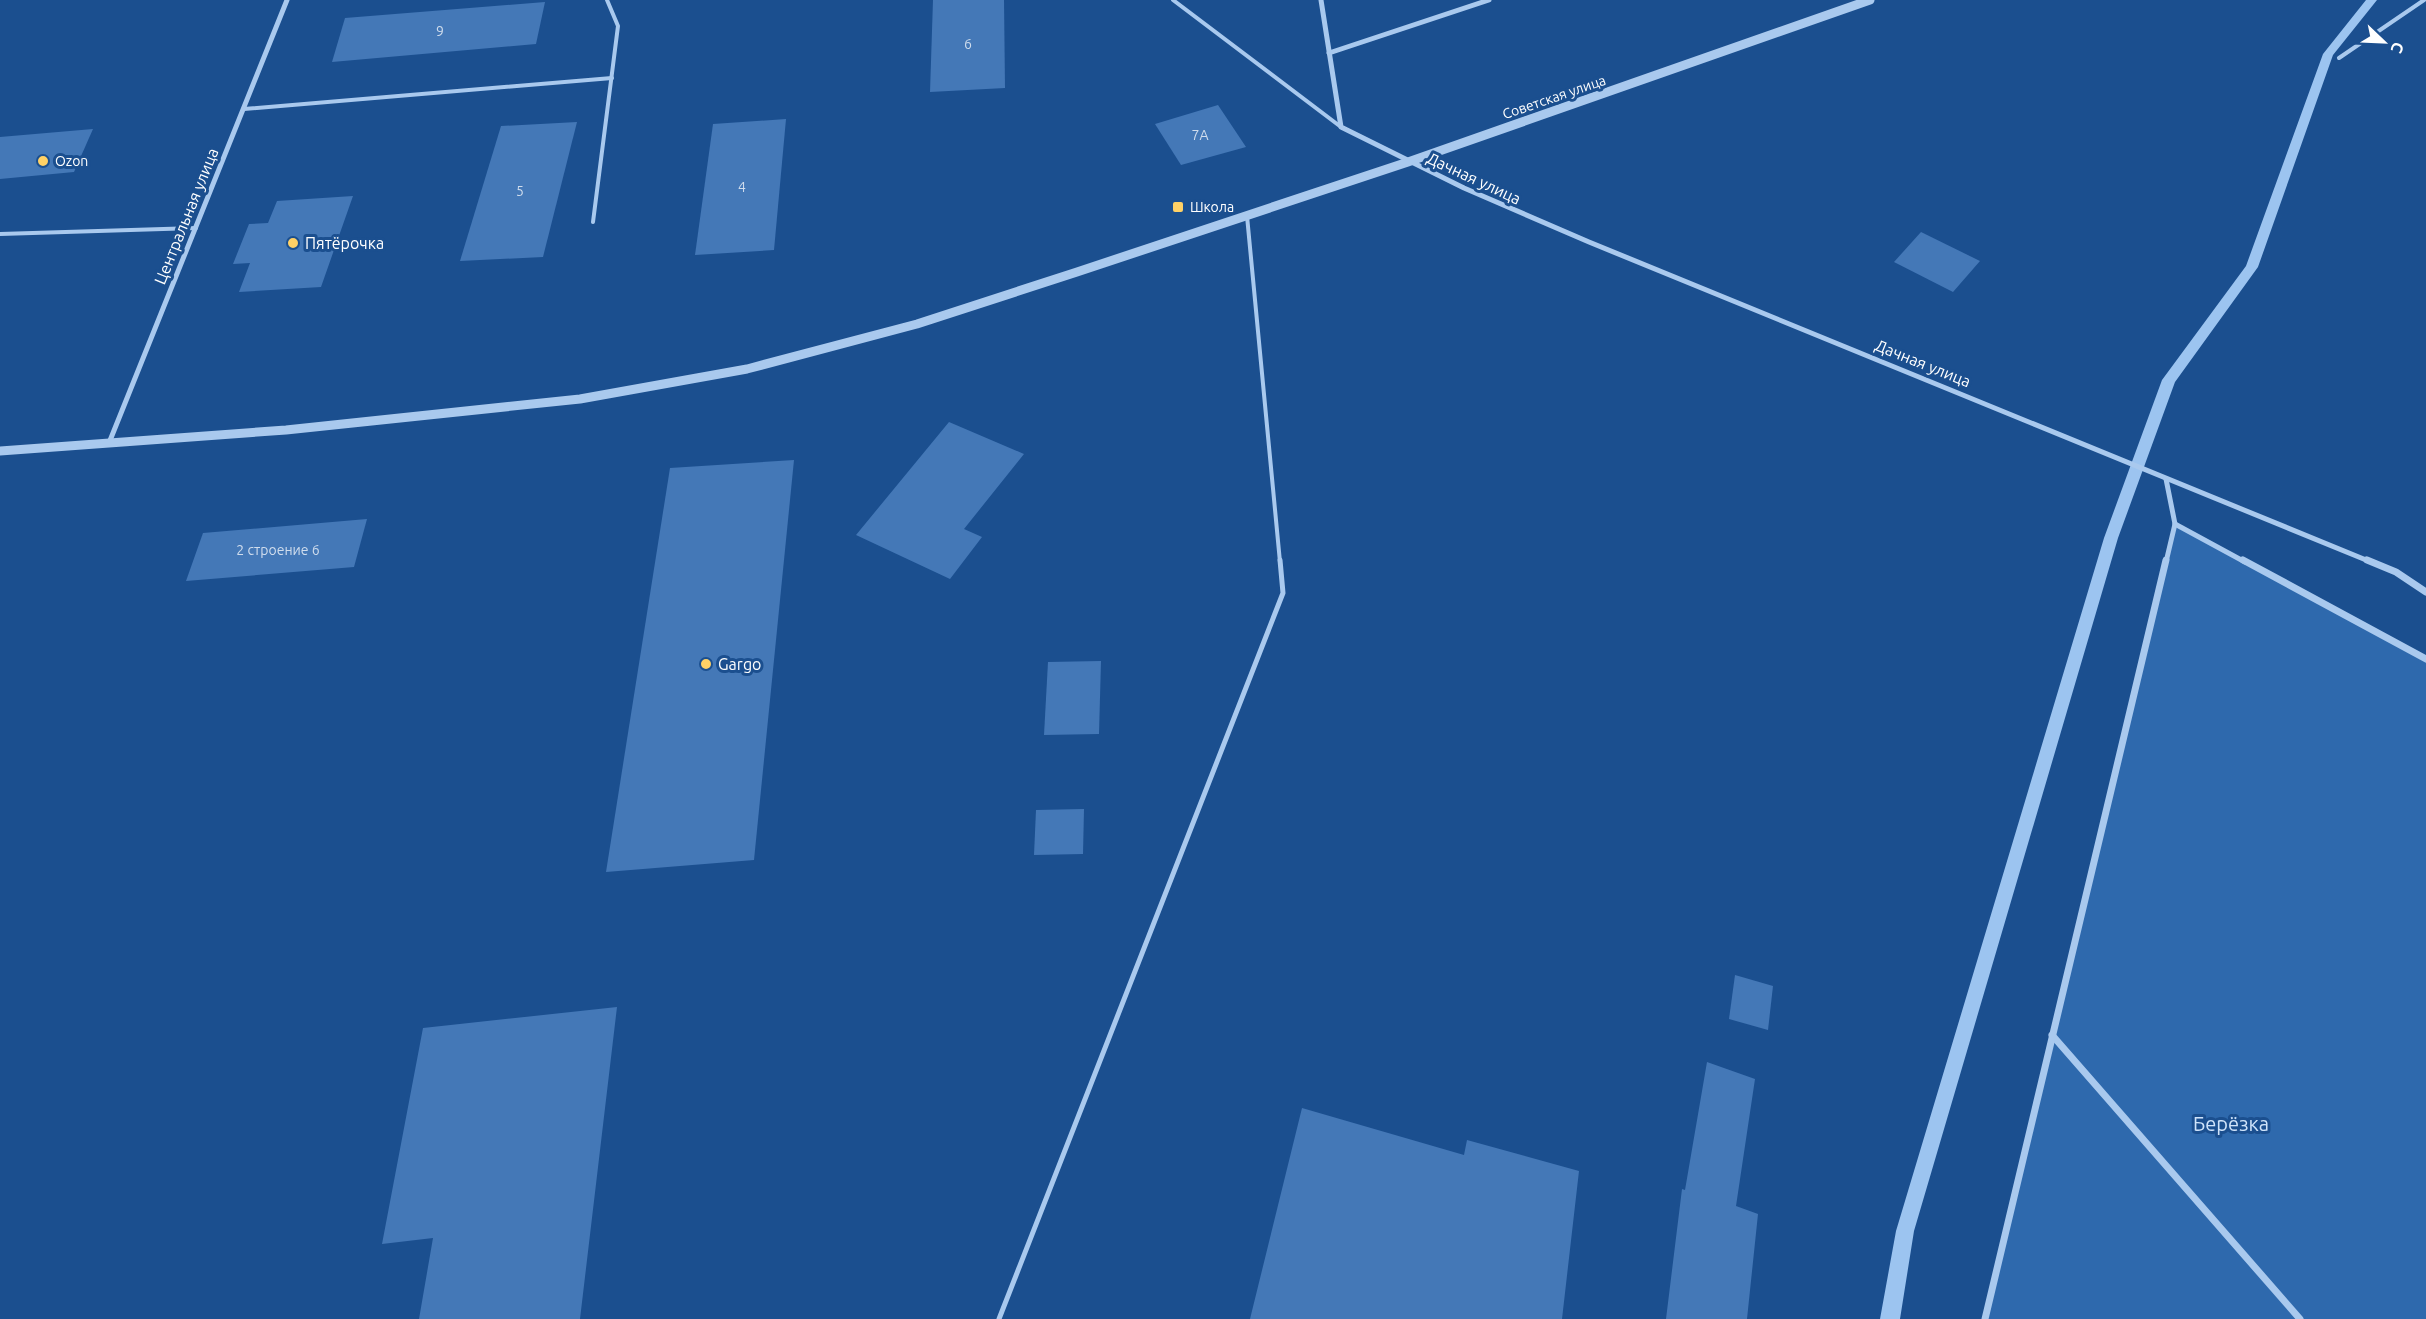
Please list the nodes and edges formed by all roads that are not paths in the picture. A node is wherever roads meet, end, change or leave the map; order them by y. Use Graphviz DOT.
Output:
graph roads {
  1 [pos="287,0"];
  2 [pos="607,0"];
  3 [pos="1173,0"];
  4 [pos="1321,0"];
  5 [pos="1489,0"];
  6 [pos="1870,0"];
  7 [pos="2424,0"];
  8 [pos="1329,53"];
  9 [pos="2339,58"];
  10 [pos="612,78"];
  11 [pos="244,109"];
  12 [pos="1341,127"];
  13 [pos="1408,162"];
  14 [pos="1247,216"];
  15 [pos="593,222"];
  16 [pos="196,228"];
  17 [pos="0,234"];
  18 [pos="110,442"];
  19 [pos="0,451"];
  20 [pos="2165,479"];
  21 [pos="2175,524"];
  22 [pos="2426,592"];
  23 [pos="2426,659"];
  24 [pos="2052,1035"];
  25 [pos="999,1319"];
  26 [pos="1985,1319"];
  27 [pos="2300,1319"];
  1 -- 11 [label="street, Центральная улица"];
  2 -- 10 [label="lane"];
  3 -- 12 [label="lane"];
  4 -- 8 [label="street"];
  5 -- 8 [label="street"];
  6 -- 13 [label="street, Советская улица"];
  7 -- 9 [label="lane"];
  8 -- 12 [label="street"];
  10 -- 11 [label="lane"];
  10 -- 15 [label="lane"];
  11 -- 16 [label="street, Центральная улица"];
  12 -- 13 [label="street"];
  13 -- 14 [label="street, Советская улица"];
  13 -- 20 [label="street, Дачная улица"];
  14 -- 18 [label="street, Советская улица"];
  14 -- 25 [label="lane"];
  16 -- 17 [label="lane"];
  16 -- 18 [label="street, Центральная улица"];
  18 -- 19 [label="street, Советская улица"];
  20 -- 21 [label="street"];
  20 -- 22 [label="street, Дачная улица"];
  21 -- 23 [label="street"];
  21 -- 24 [label="street"];
  24 -- 26 [label="street"];
  24 -- 27 [label="street"];
}
